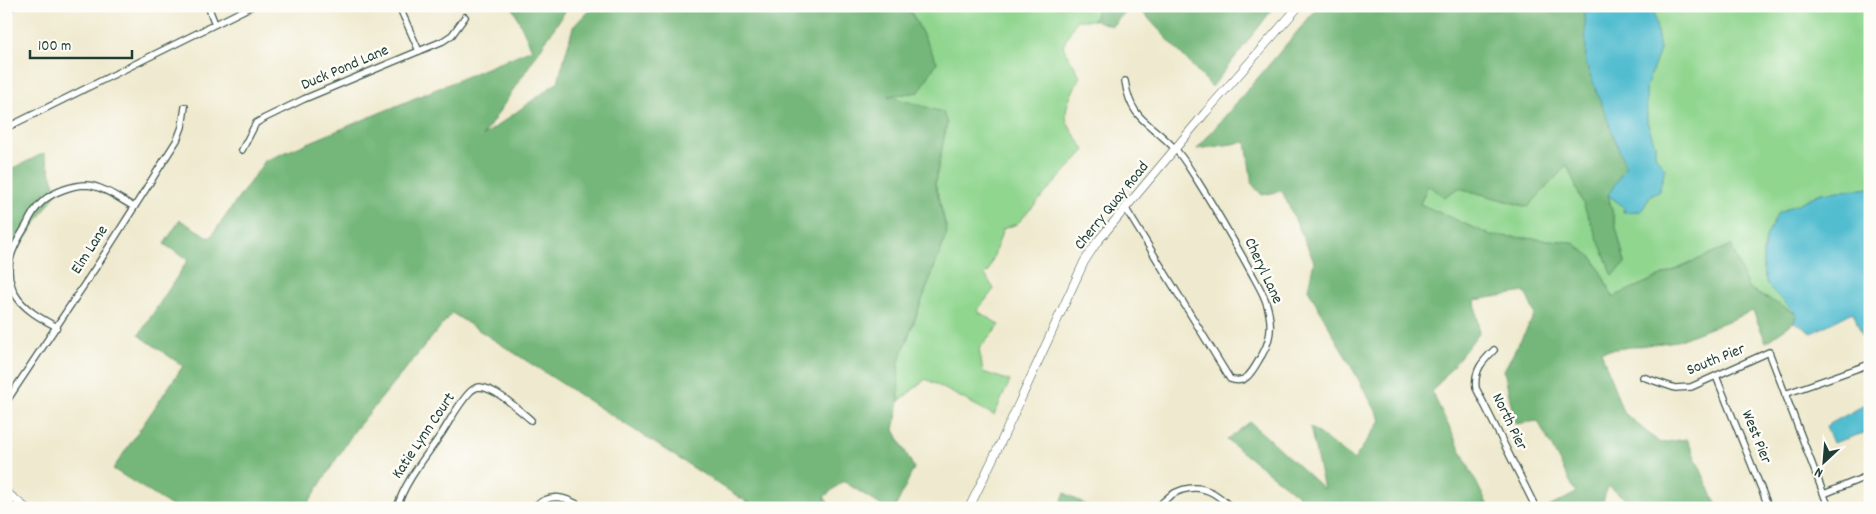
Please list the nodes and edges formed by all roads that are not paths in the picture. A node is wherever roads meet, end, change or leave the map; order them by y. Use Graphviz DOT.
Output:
graph roads {
  1 [pos="13,6"];
  2 [pos="208,6"];
  3 [pos="252,6"];
  4 [pos="399,6"];
  5 [pos="1299,6"];
  6 [pos="6,10"];
  7 [pos="465,17"];
  8 [pos="215,24"];
  9 [pos="419,51"];
  10 [pos="1125,81"];
  11 [pos="185,108"];
  12 [pos="6,128"];
  13 [pos="1176,149"];
  14 [pos="242,150"];
  15 [pos="134,207"];
  16 [pos="1126,209"];
  17 [pos="56,327"];
  18 [pos="1494,350"];
  19 [pos="1866,365"];
  20 [pos="1644,376"];
  21 [pos="1716,376"];
  22 [pos="1785,394"];
  23 [pos="6,402"];
  24 [pos="531,420"];
  25 [pos="1870,475"];
  26 [pos="6,492"];
  27 [pos="1824,494"];
  28 [pos="26,508"];
  29 [pos="397,508"];
  30 [pos="532,508"];
  31 [pos="584,508"];
  32 [pos="969,508"];
  33 [pos="1158,508"];
  34 [pos="1232,508"];
  35 [pos="1536,508"];
  36 [pos="1769,508"];
  37 [pos="1829,508"];
  1 -- 6 [label="street"];
  2 -- 8 [label="street"];
  3 -- 8 [label="street"];
  4 -- 9 [label="street"];
  5 -- 13 [label="street, Cherry Quay Road"];
  7 -- 9 [label="street, Duck Pond Lane"];
  8 -- 12 [label="street"];
  9 -- 14 [label="street, Duck Pond Lane"];
  10 -- 13 [label="street"];
  11 -- 15 [label="street, Elm Lane"];
  13 -- 16 [label="street, Cherry Quay Road"];
  13 -- 16 [label="street, Cheryl Lane"];
  15 -- 17 [label="street, Elm Lane"];
  15 -- 17 [label="street"];
  16 -- 32 [label="street, Cherry Quay Road"];
  17 -- 23 [label="street, Elm Lane"];
  18 -- 35 [label="street, North Pier"];
  19 -- 22 [label="street"];
  20 -- 21 [label="street, South Pier"];
  21 -- 22 [label="street, South Pier"];
  21 -- 36 [label="street, West Pier"];
  22 -- 27 [label="street"];
  24 -- 29 [label="street, Katie Lynn Court"];
  25 -- 27 [label="street"];
  26 -- 28 [label="street"];
  27 -- 37 [label="street"];
  30 -- 31 [label="street"];
  33 -- 34 [label="street"];
}
